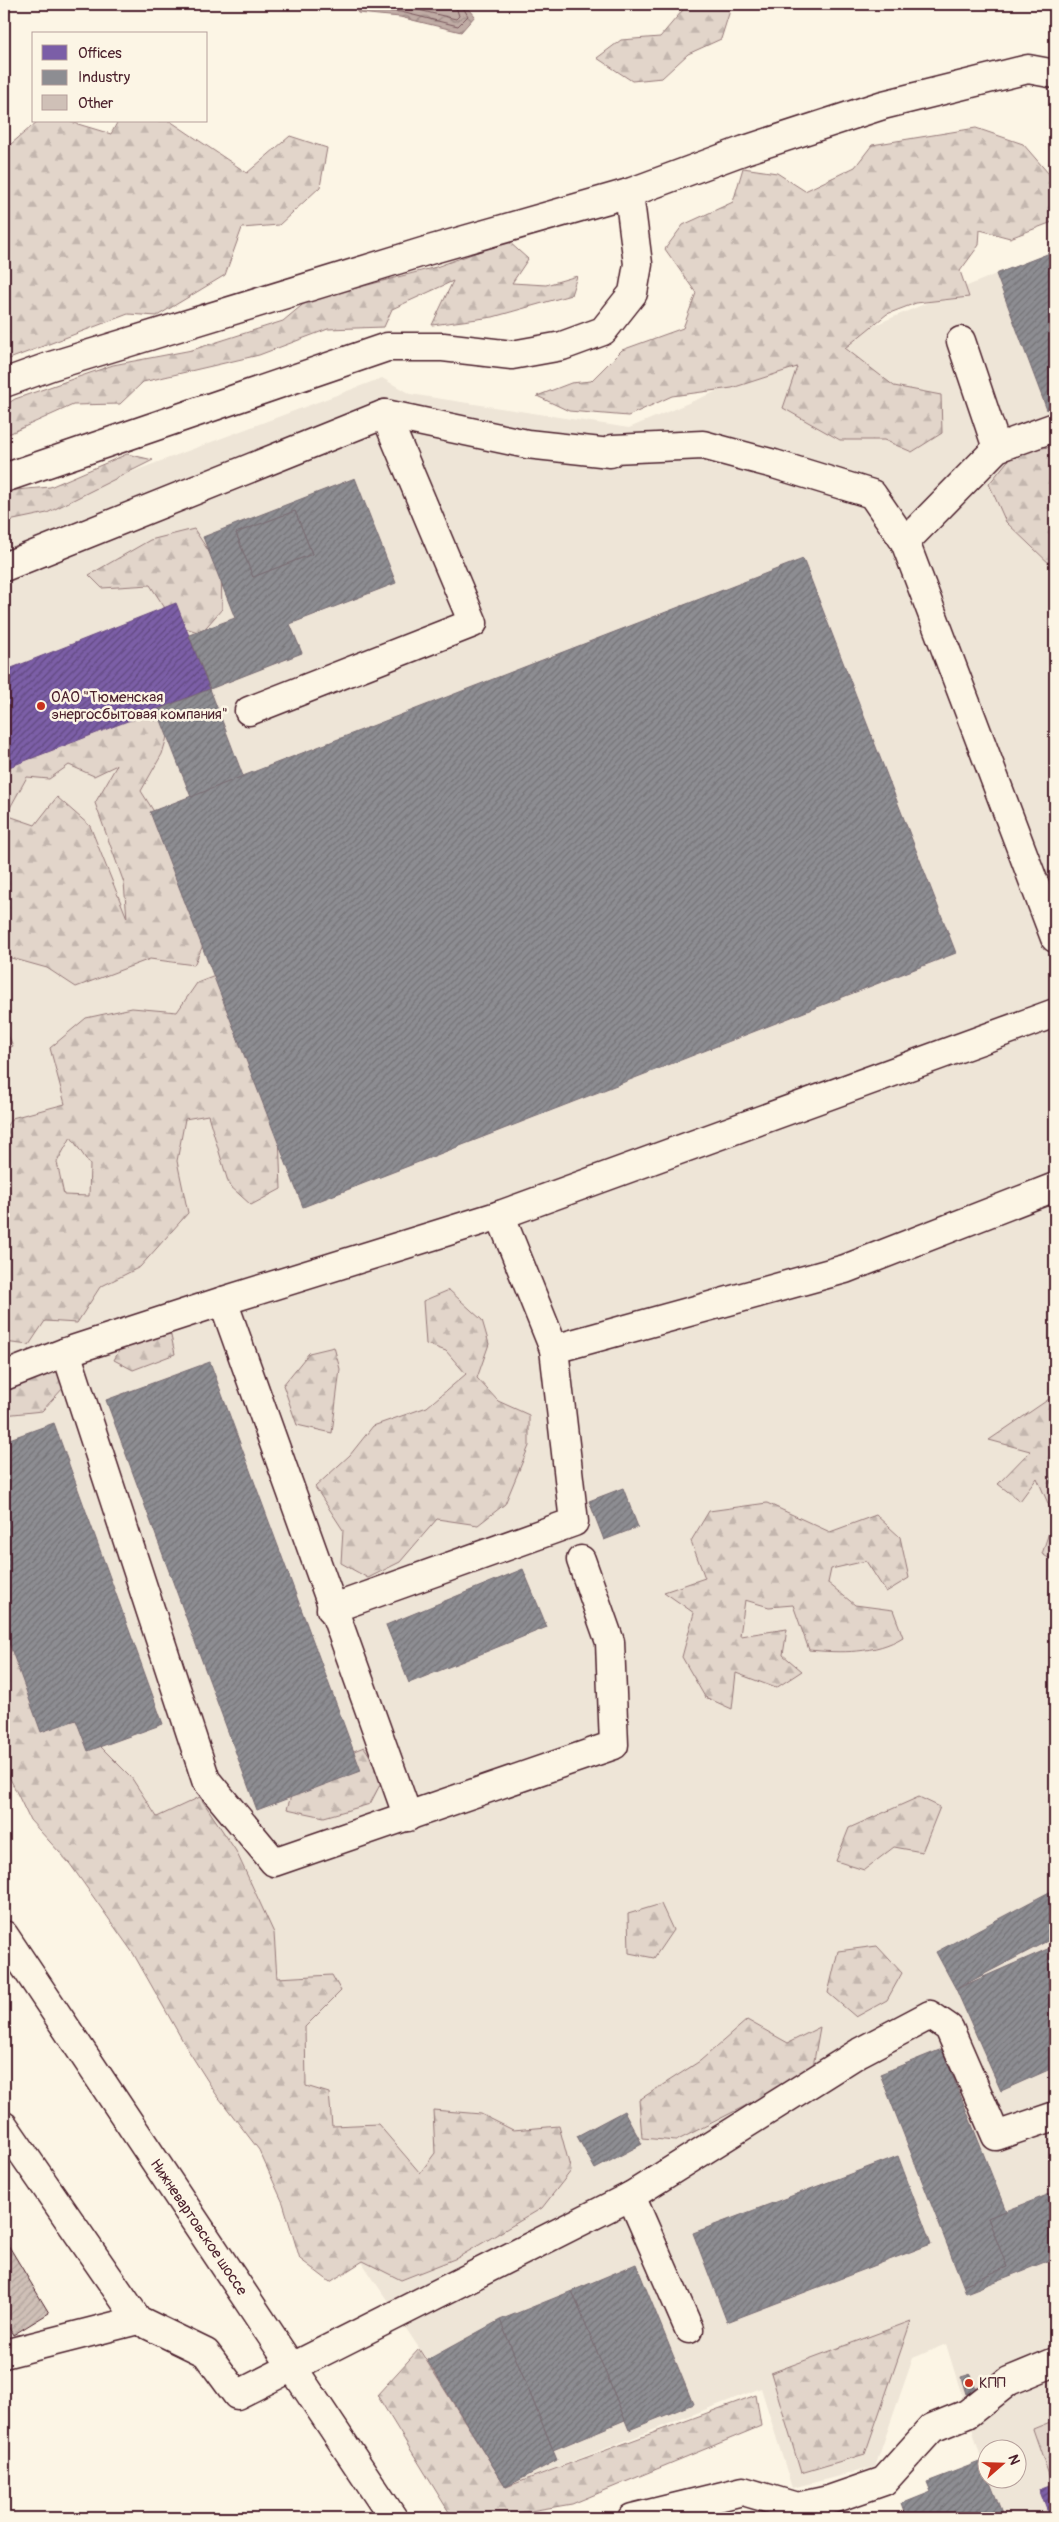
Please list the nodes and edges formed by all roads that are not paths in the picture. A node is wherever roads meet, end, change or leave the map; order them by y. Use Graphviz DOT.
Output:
graph roads {
  1 [pos="1055,74"];
  2 [pos="629,192"];
  3 [pos="961,341"];
  4 [pos="4,383"];
  5 [pos="386,414"];
  6 [pos="1055,427"];
  7 [pos="997,448"];
  8 [pos="4,478"];
  9 [pos="905,542"];
  10 [pos="4,567"];
  11 [pos="249,711"];
  12 [pos="1055,938"];
  13 [pos="1055,1014"];
  14 [pos="1055,1187"];
  15 [pos="500,1215"];
  16 [pos="222,1301"];
  17 [pos="554,1349"];
  18 [pos="66,1352"];
  19 [pos="4,1376"];
  20 [pos="581,1560"];
  21 [pos="331,1609"];
  22 [pos="408,1817"];
  23 [pos="4,1935"];
  24 [pos="1055,2116"];
  25 [pos="4,2126"];
  26 [pos="631,2196"];
  27 [pos="138,2320"];
  28 [pos="689,2329"];
  29 [pos="4,2354"];
  30 [pos="1055,2362"];
  31 [pos="292,2366"];
  32 [pos="393,2518"];
  33 [pos="632,2518"];
  1 -- 2 [label="street"];
  2 -- 4 [label="street"];
  2 -- 8 [label="street"];
  3 -- 7 [label="street"];
  5 -- 9 [label="street"];
  5 -- 10 [label="street"];
  5 -- 11 [label="street"];
  6 -- 7 [label="street"];
  7 -- 9 [label="street"];
  9 -- 12 [label="street"];
  13 -- 15 [label="street"];
  14 -- 17 [label="street"];
  15 -- 16 [label="street"];
  15 -- 17 [label="street"];
  16 -- 18 [label="street"];
  16 -- 21 [label="street"];
  17 -- 21 [label="street"];
  18 -- 19 [label="street"];
  18 -- 22 [label="street"];
  20 -- 22 [label="street"];
  21 -- 22 [label="street"];
  23 -- 31 [label="street, Нижневартовское шоссе"];
  24 -- 26 [label="street"];
  25 -- 27 [label="street"];
  26 -- 28 [label="street"];
  26 -- 31 [label="street"];
  27 -- 29 [label="street"];
  27 -- 31 [label="street"];
  30 -- 33 [label="street"];
  31 -- 32 [label="street, Нижневартовское шоссе"];
}
